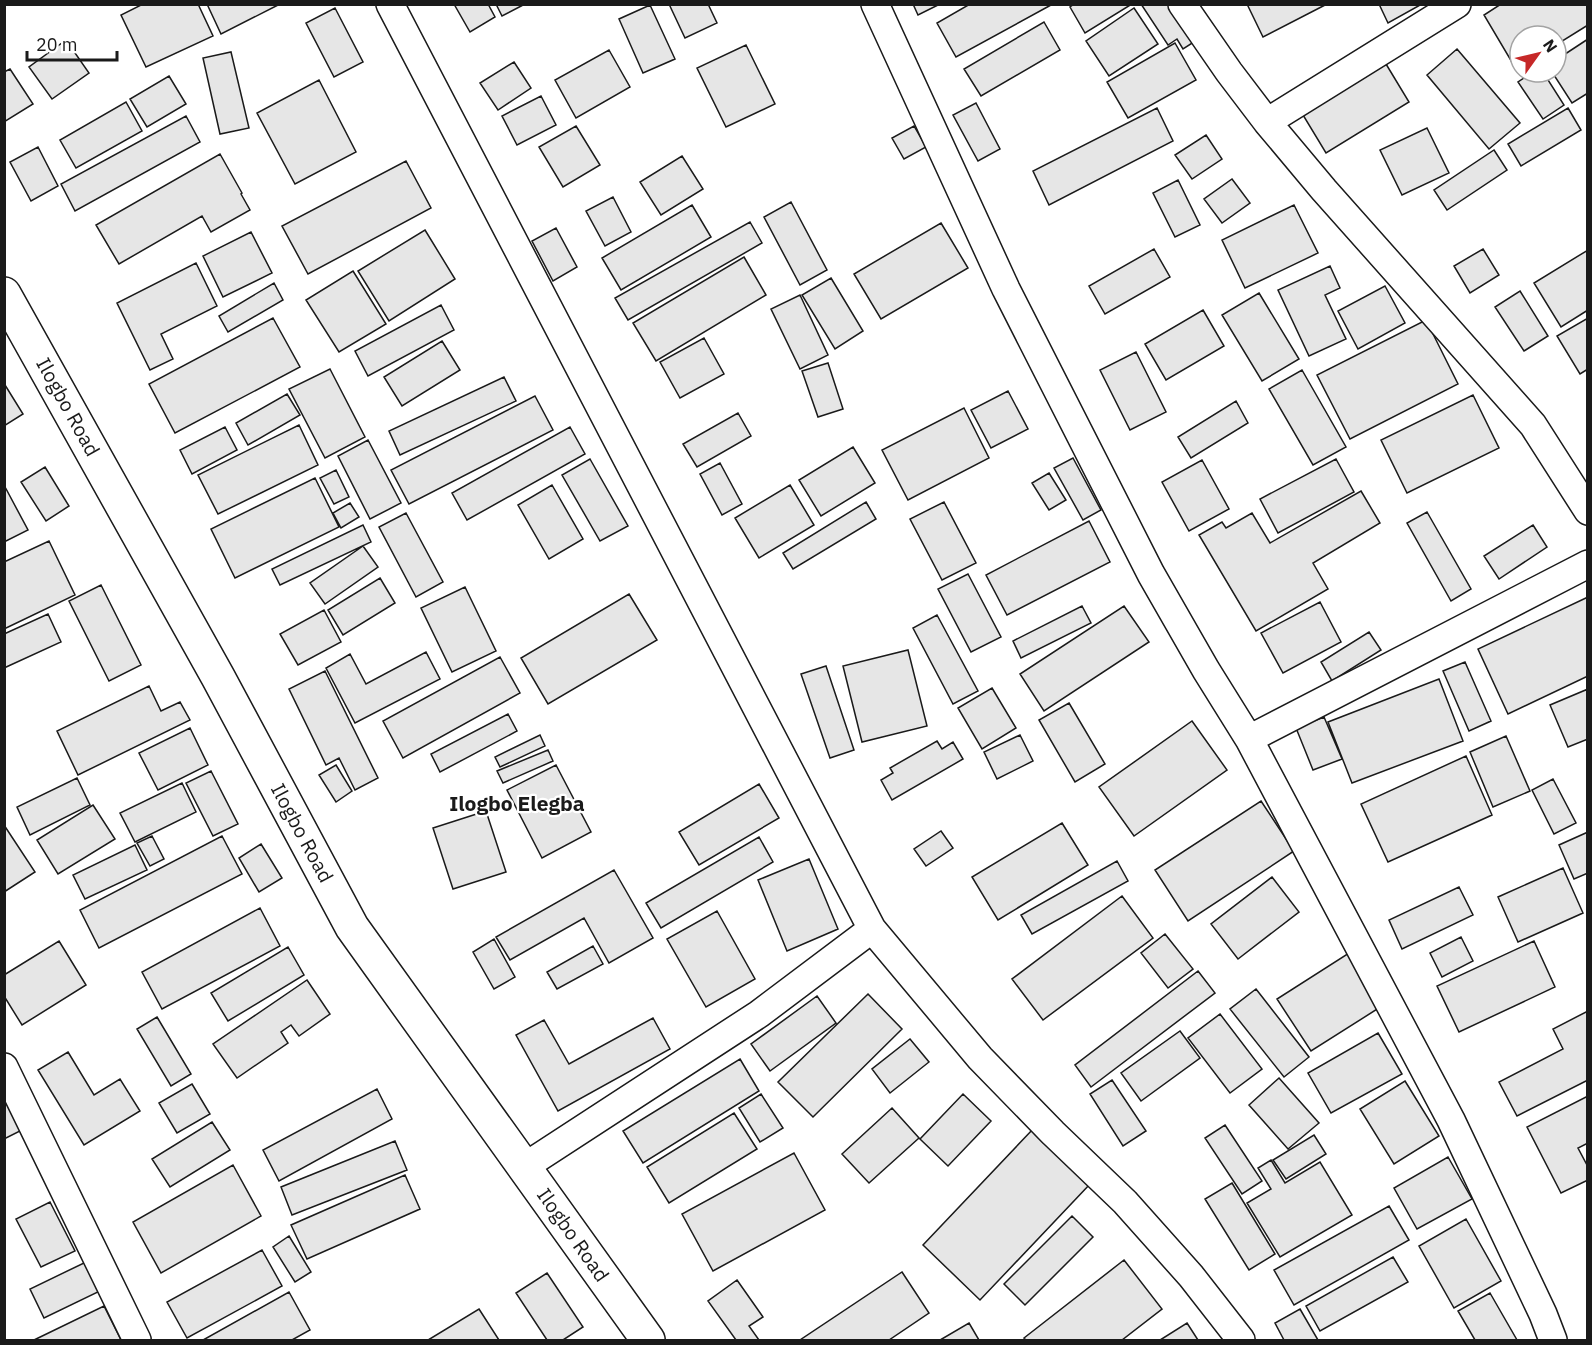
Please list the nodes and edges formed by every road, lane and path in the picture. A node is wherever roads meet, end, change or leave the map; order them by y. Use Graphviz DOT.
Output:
graph roads {
  1 [pos="390,4"];
  2 [pos="875,4"];
  3 [pos="1182,4"];
  4 [pos="1457,4"];
  5 [pos="1267,122"];
  6 [pos="4,294"];
  7 [pos="1587,511"];
  8 [pos="1587,564"];
  9 [pos="1249,739"];
  10 [pos="872,929"];
  11 [pos="4,1067"];
  12 [pos="525,1167"];
  13 [pos="137,1341"];
  14 [pos="648,1341"];
  15 [pos="1241,1341"];
  16 [pos="1552,1341"];
  1 -- 10 [label="street"];
  2 -- 9 [label="street"];
  3 -- 5 [label="street"];
  4 -- 5 [label="street"];
  5 -- 7 [label="street"];
  6 -- 12 [label="main road, Ilogbo Road"];
  8 -- 9 [label="street"];
  9 -- 16 [label="street"];
  10 -- 12 [label="street"];
  10 -- 15 [label="street"];
  11 -- 13 [label="street"];
  12 -- 14 [label="main road, Ilogbo Road"];
}
